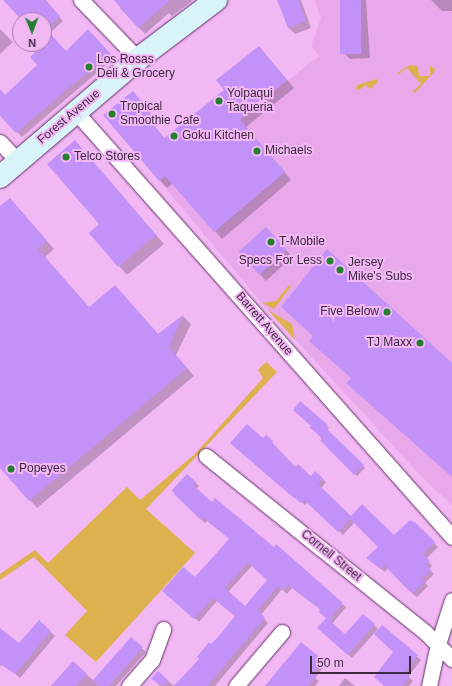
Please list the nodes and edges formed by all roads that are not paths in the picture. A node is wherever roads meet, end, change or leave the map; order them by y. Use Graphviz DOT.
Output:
graph roads {
  1 [pos="81,0"];
  2 [pos="216,0"];
  3 [pos="138,59"];
  4 [pos="75,111"];
  5 [pos="0,142"];
  6 [pos="18,161"];
  7 [pos="0,177"];
  8 [pos="206,456"];
  9 [pos="452,537"];
  10 [pos="452,600"];
  11 [pos="163,629"];
  12 [pos="282,632"];
  13 [pos="438,644"];
  14 [pos="452,659"];
  15 [pos="129,686"];
  16 [pos="236,686"];
  17 [pos="429,686"];
  1 -- 3 [label="street"];
  2 -- 3 [label="main road, Forest Avenue"];
  3 -- 4 [label="main road, Forest Avenue"];
  4 -- 6 [label="main road, Forest Avenue"];
  4 -- 9 [label="street, Barrett Avenue"];
  5 -- 6 [label="street"];
  6 -- 7 [label="main road, Forest Avenue"];
  8 -- 13 [label="street, Cornell Street"];
  10 -- 13 [label="street"];
  11 -- 15 [label="street"];
  12 -- 16 [label="street"];
  13 -- 14 [label="street, Cornell Street"];
  13 -- 17 [label="street"];
}
